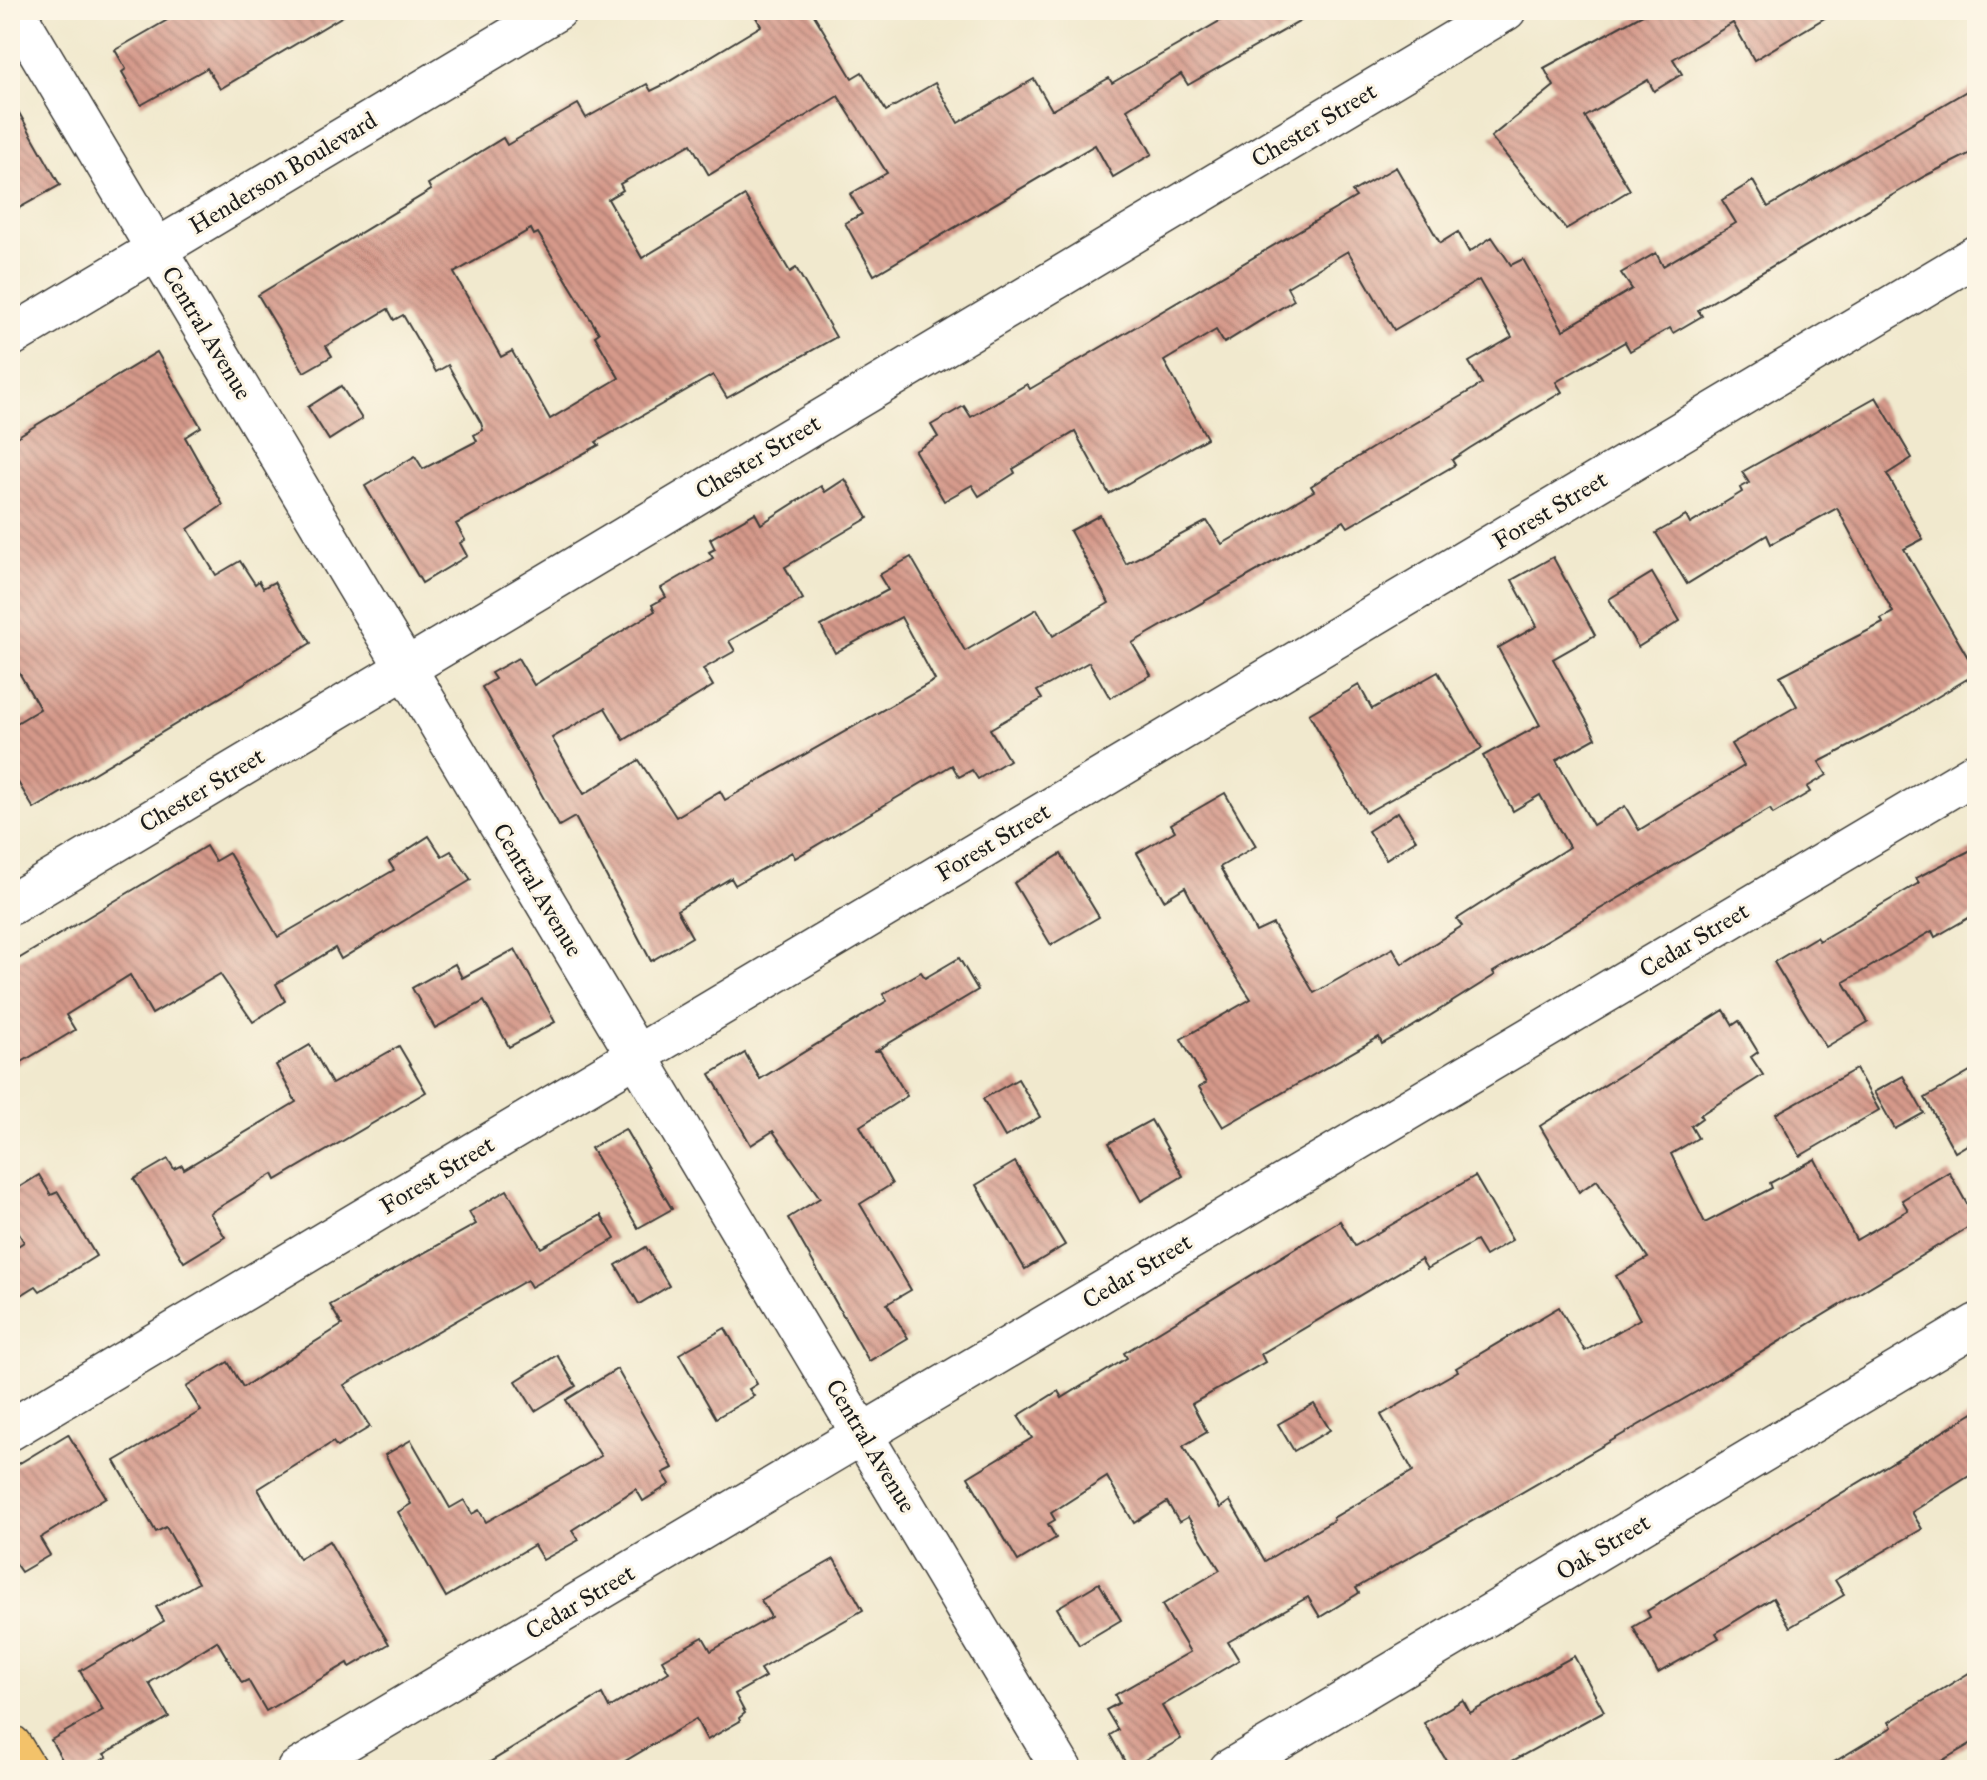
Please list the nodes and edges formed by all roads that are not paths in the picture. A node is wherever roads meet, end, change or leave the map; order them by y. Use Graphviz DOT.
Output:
graph roads {
  1 [pos="14,10"];
  2 [pos="557,10"];
  3 [pos="1506,10"];
  4 [pos="156,249"];
  5 [pos="1977,255"];
  6 [pos="10,337"];
  7 [pos="406,668"];
  8 [pos="1977,772"];
  9 [pos="10,905"];
  10 [pos="637,1055"];
  11 [pos="1977,1324"];
  12 [pos="10,1430"];
  13 [pos="863,1433"];
  14 [pos="10,1747"];
  15 [pos="24,1770"];
  16 [pos="297,1770"];
  17 [pos="1062,1770"];
  18 [pos="1229,1770"];
  1 -- 4 [label="street, Central Avenue"];
  2 -- 4 [label="street, Henderson Boulevard"];
  3 -- 7 [label="street, Chester Street"];
  4 -- 6 [label="street, Henderson Boulevard"];
  4 -- 7 [label="street, Central Avenue"];
  5 -- 10 [label="street, Forest Street"];
  7 -- 9 [label="street, Chester Street"];
  7 -- 10 [label="street, Central Avenue"];
  8 -- 13 [label="street, Cedar Street"];
  10 -- 12 [label="street, Forest Street"];
  10 -- 13 [label="street, Central Avenue"];
  11 -- 18 [label="street, Oak Street"];
  13 -- 16 [label="street, Cedar Street"];
  13 -- 17 [label="street, Central Avenue"];
  14 -- 15 [label="main road"];
}
